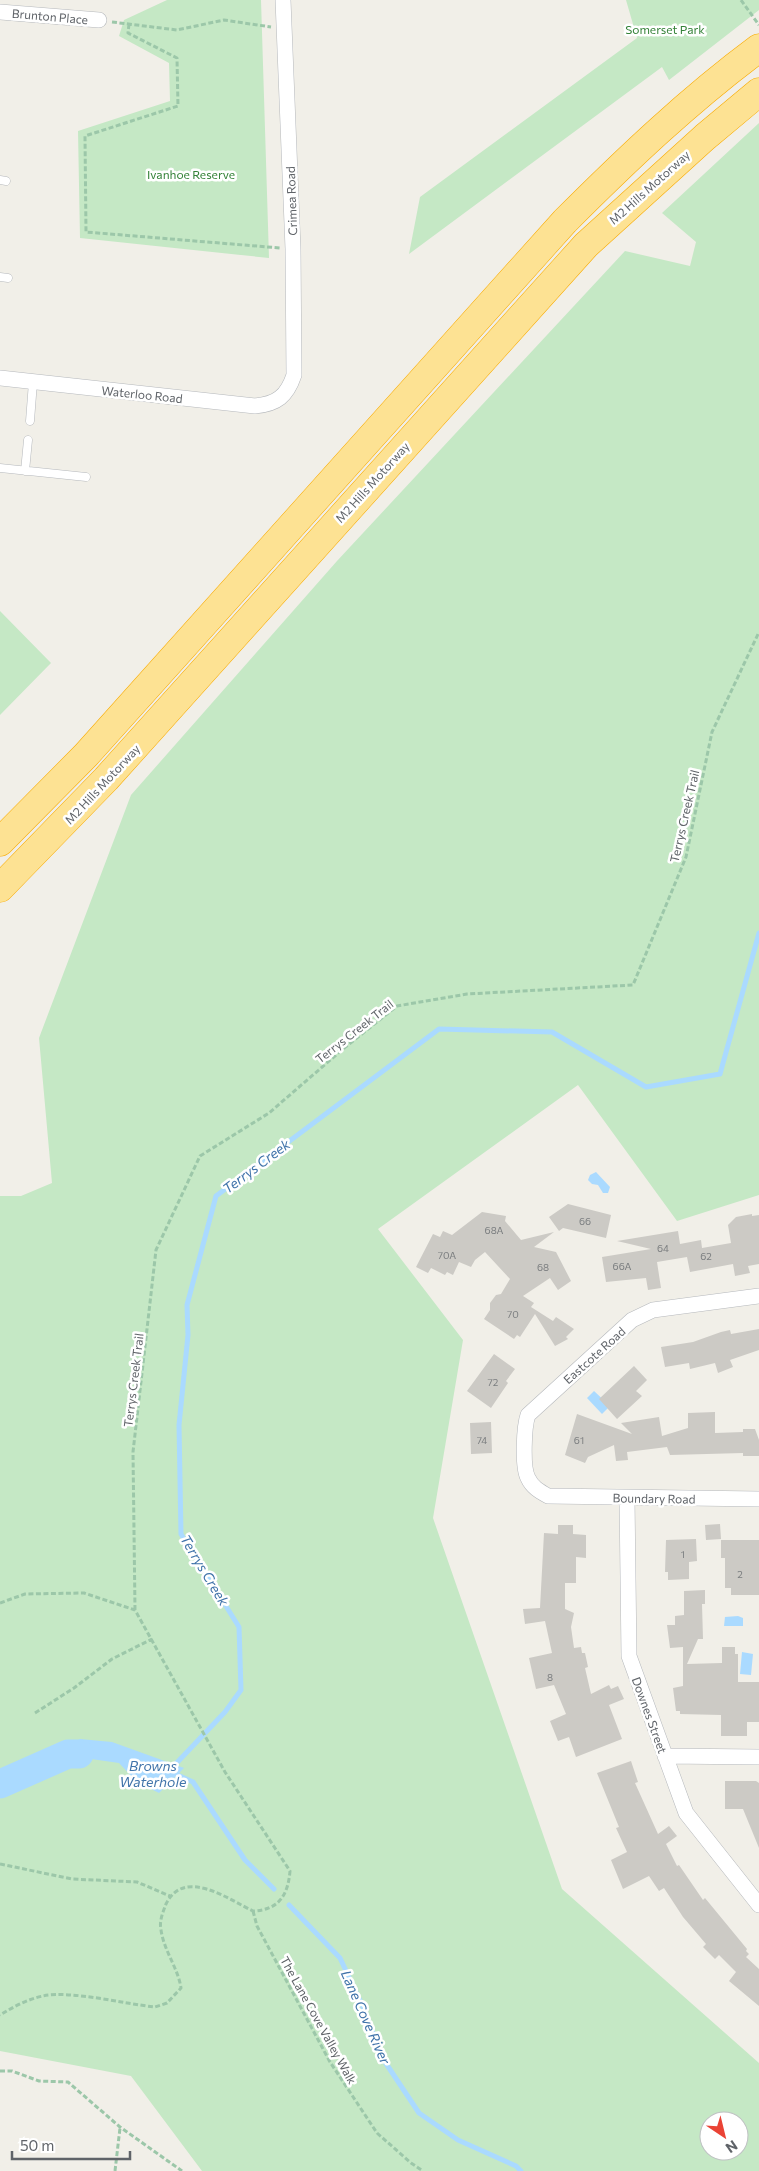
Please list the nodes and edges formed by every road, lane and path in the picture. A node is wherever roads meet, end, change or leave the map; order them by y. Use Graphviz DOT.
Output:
graph roads {
  1 [pos="283,0"];
  2 [pos="741,0"];
  3 [pos="0,12"];
  4 [pos="99,20"];
  5 [pos="129,24"];
  6 [pos="759,25"];
  7 [pos="284,31"];
  8 [pos="759,48"];
  9 [pos="756,95"];
  10 [pos="293,250"];
  11 [pos="0,378"];
  12 [pos="33,382"];
  13 [pos="281,398"];
  14 [pos="30,421"];
  15 [pos="28,440"];
  16 [pos="0,468"];
  17 [pos="25,471"];
  18 [pos="86,477"];
  19 [pos="759,632"];
  20 [pos="0,842"];
  21 [pos="0,888"];
  22 [pos="759,1296"];
  23 [pos="548,1496"];
  24 [pos="627,1498"];
  25 [pos="759,1499"];
  26 [pos="0,1603"];
  27 [pos="134,1610"];
  28 [pos="152,1640"];
  29 [pos="35,1713"];
  30 [pos="665,1756"];
  31 [pos="759,1757"];
  32 [pos="0,1864"];
  33 [pos="170,1896"];
  34 [pos="759,1905"];
  35 [pos="253,1911"];
  36 [pos="0,2015"];
  37 [pos="0,2071"];
  38 [pos="120,2127"];
  39 [pos="116,2171"];
  40 [pos="182,2171"];
  41 [pos="423,2171"];
  1 -- 7 [label="street, Crimea Road"];
  2 -- 6 [label="path"];
  3 -- 4 [label="street, Brunton Place"];
  4 -- 5 [label="path"];
  5 -- 7 [label="path"];
  5 -- 10 [label="path"];
  7 -- 10 [label="street, Crimea Road"];
  8 -- 20 [label="highway"];
  9 -- 21 [label="highway, M2 Hills Motorway"];
  10 -- 13 [label="street, Crimea Road"];
  11 -- 12 [label="street, Waterloo Road"];
  12 -- 13 [label="street, Waterloo Road"];
  12 -- 14 [label="lane"];
  15 -- 17 [label="lane"];
  16 -- 17 [label="lane"];
  17 -- 18 [label="lane"];
  19 -- 27 [label="path, Terrys Creek Trail"];
  22 -- 23 [label="street, Eastcote Road"];
  23 -- 24 [label="street, Boundary Road"];
  24 -- 25 [label="street, Boundary Road"];
  24 -- 30 [label="street, Downes Street"];
  26 -- 27 [label="path"];
  27 -- 28 [label="path"];
  28 -- 29 [label="path"];
  28 -- 35 [label="path"];
  30 -- 31 [label="street"];
  30 -- 34 [label="street, Downes Street"];
  32 -- 33 [label="path"];
  33 -- 35 [label="path"];
  33 -- 36 [label="path"];
  35 -- 41 [label="path, The Lane Cove Valley Walk"];
  37 -- 38 [label="path"];
  38 -- 39 [label="path"];
  38 -- 40 [label="path"];
}
